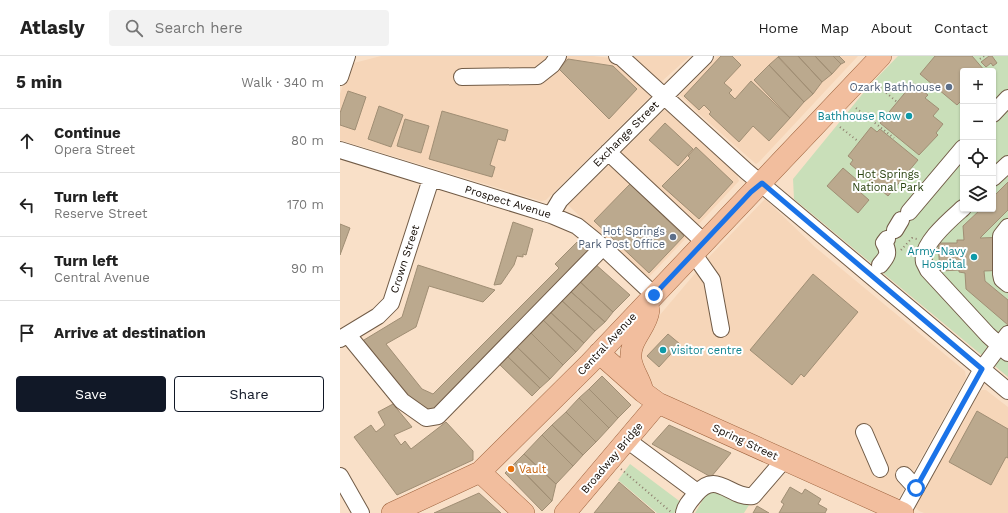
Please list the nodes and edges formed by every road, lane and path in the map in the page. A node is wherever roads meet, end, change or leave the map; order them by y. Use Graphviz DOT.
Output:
graph roads {
  1 [pos="347,56"];
  2 [pos="558,56"];
  3 [pos="617,56"];
  4 [pos="705,56"];
  5 [pos="881,56"];
  6 [pos="984,56"];
  7 [pos="980,59"];
  8 [pos="340,77"];
  9 [pos="462,77"];
  10 [pos="877,85"];
  11 [pos="663,96"];
  12 [pos="1008,98"];
  13 [pos="898,102"];
  14 [pos="856,108"];
  15 [pos="996,111"];
  16 [pos="840,127"];
  17 [pos="894,138"];
  18 [pos="859,142"];
  19 [pos="340,150"];
  20 [pos="960,151"];
  21 [pos="608,152"];
  22 [pos="1008,164"];
  23 [pos="995,176"];
  24 [pos="431,178"];
  25 [pos="762,183"];
  26 [pos="960,211"];
  27 [pos="551,215"];
  28 [pos="1008,227"];
  29 [pos="916,245"];
  30 [pos="602,247"];
  31 [pos="698,248"];
  32 [pos="899,252"];
  33 [pos="880,265"];
  34 [pos="1008,284"];
  35 [pos="652,297"];
  36 [pos="721,329"];
  37 [pos="344,337"];
  38 [pos="1005,344"];
  39 [pos="599,353"];
  40 [pos="982,369"];
  41 [pos="1008,392"];
  42 [pos="651,398"];
  43 [pos="864,432"];
  44 [pos="627,440"];
  45 [pos="784,460"];
  46 [pos="609,461"];
  47 [pos="880,470"];
  48 [pos="480,472"];
  49 [pos="904,475"];
  50 [pos="340,476"];
  51 [pos="916,488"];
  52 [pos="697,492"];
  53 [pos="360,513"];
  54 [pos="392,513"];
  55 [pos="524,513"];
  56 [pos="565,513"];
  57 [pos="672,513"];
  58 [pos="684,513"];
  59 [pos="902,513"];
  1 -- 8 [label="street"];
  2 -- 9 [label="street"];
  3 -- 11 [label="street"];
  4 -- 11 [label="street, Exchange Street"];
  5 -- 25 [label="main road, Central Avenue"];
  6 -- 7 [label="path"];
  10 -- 13 [label="path"];
  11 -- 21 [label="street, Exchange Street"];
  11 -- 25 [label="street"];
  12 -- 15 [label="street"];
  14 -- 17 [label="path"];
  16 -- 18 [label="path"];
  19 -- 24 [label="street, Prospect Avenue"];
  20 -- 33 [label="street"];
  21 -- 27 [label="street, Exchange Street"];
  21 -- 31 [label="street"];
  22 -- 23 [label="street"];
  24 -- 27 [label="street, Prospect Avenue"];
  24 -- 37 [label="street, Crown Street"];
  25 -- 31 [label="main road, Central Avenue"];
  25 -- 40 [label="street"];
  26 -- 38 [label="street"];
  27 -- 30 [label="street, Prospect Avenue"];
  28 -- 34 [label="street"];
  29 -- 32 [label="path"];
  30 -- 35 [label="street, Prospect Avenue"];
  30 -- 37 [label="street"];
  31 -- 35 [label="main road, Central Avenue"];
  31 -- 36 [label="street"];
  35 -- 39 [label="main road, Central Avenue"];
  35 -- 42 [label="main road"];
  38 -- 40 [label="street"];
  39 -- 42 [label="main road, Spring Street"];
  39 -- 48 [label="main road, Central Avenue"];
  40 -- 41 [label="street"];
  40 -- 51 [label="street"];
  42 -- 44 [label="main road, Broadway Bridge"];
  42 -- 45 [label="main road, Spring Street"];
  43 -- 47 [label="street"];
  44 -- 46 [label="main road, Broadway Bridge"];
  44 -- 52 [label="street"];
  45 -- 52 [label="street"];
  45 -- 59 [label="main road, Spring Street"];
  46 -- 56 [label="main road, Broadway Bridge"];
  46 -- 57 [label="path"];
  48 -- 54 [label="main road, Central Avenue"];
  48 -- 55 [label="main road"];
  49 -- 51 [label="street"];
  50 -- 53 [label="street"];
  51 -- 59 [label="street"];
  52 -- 58 [label="street"];
}
